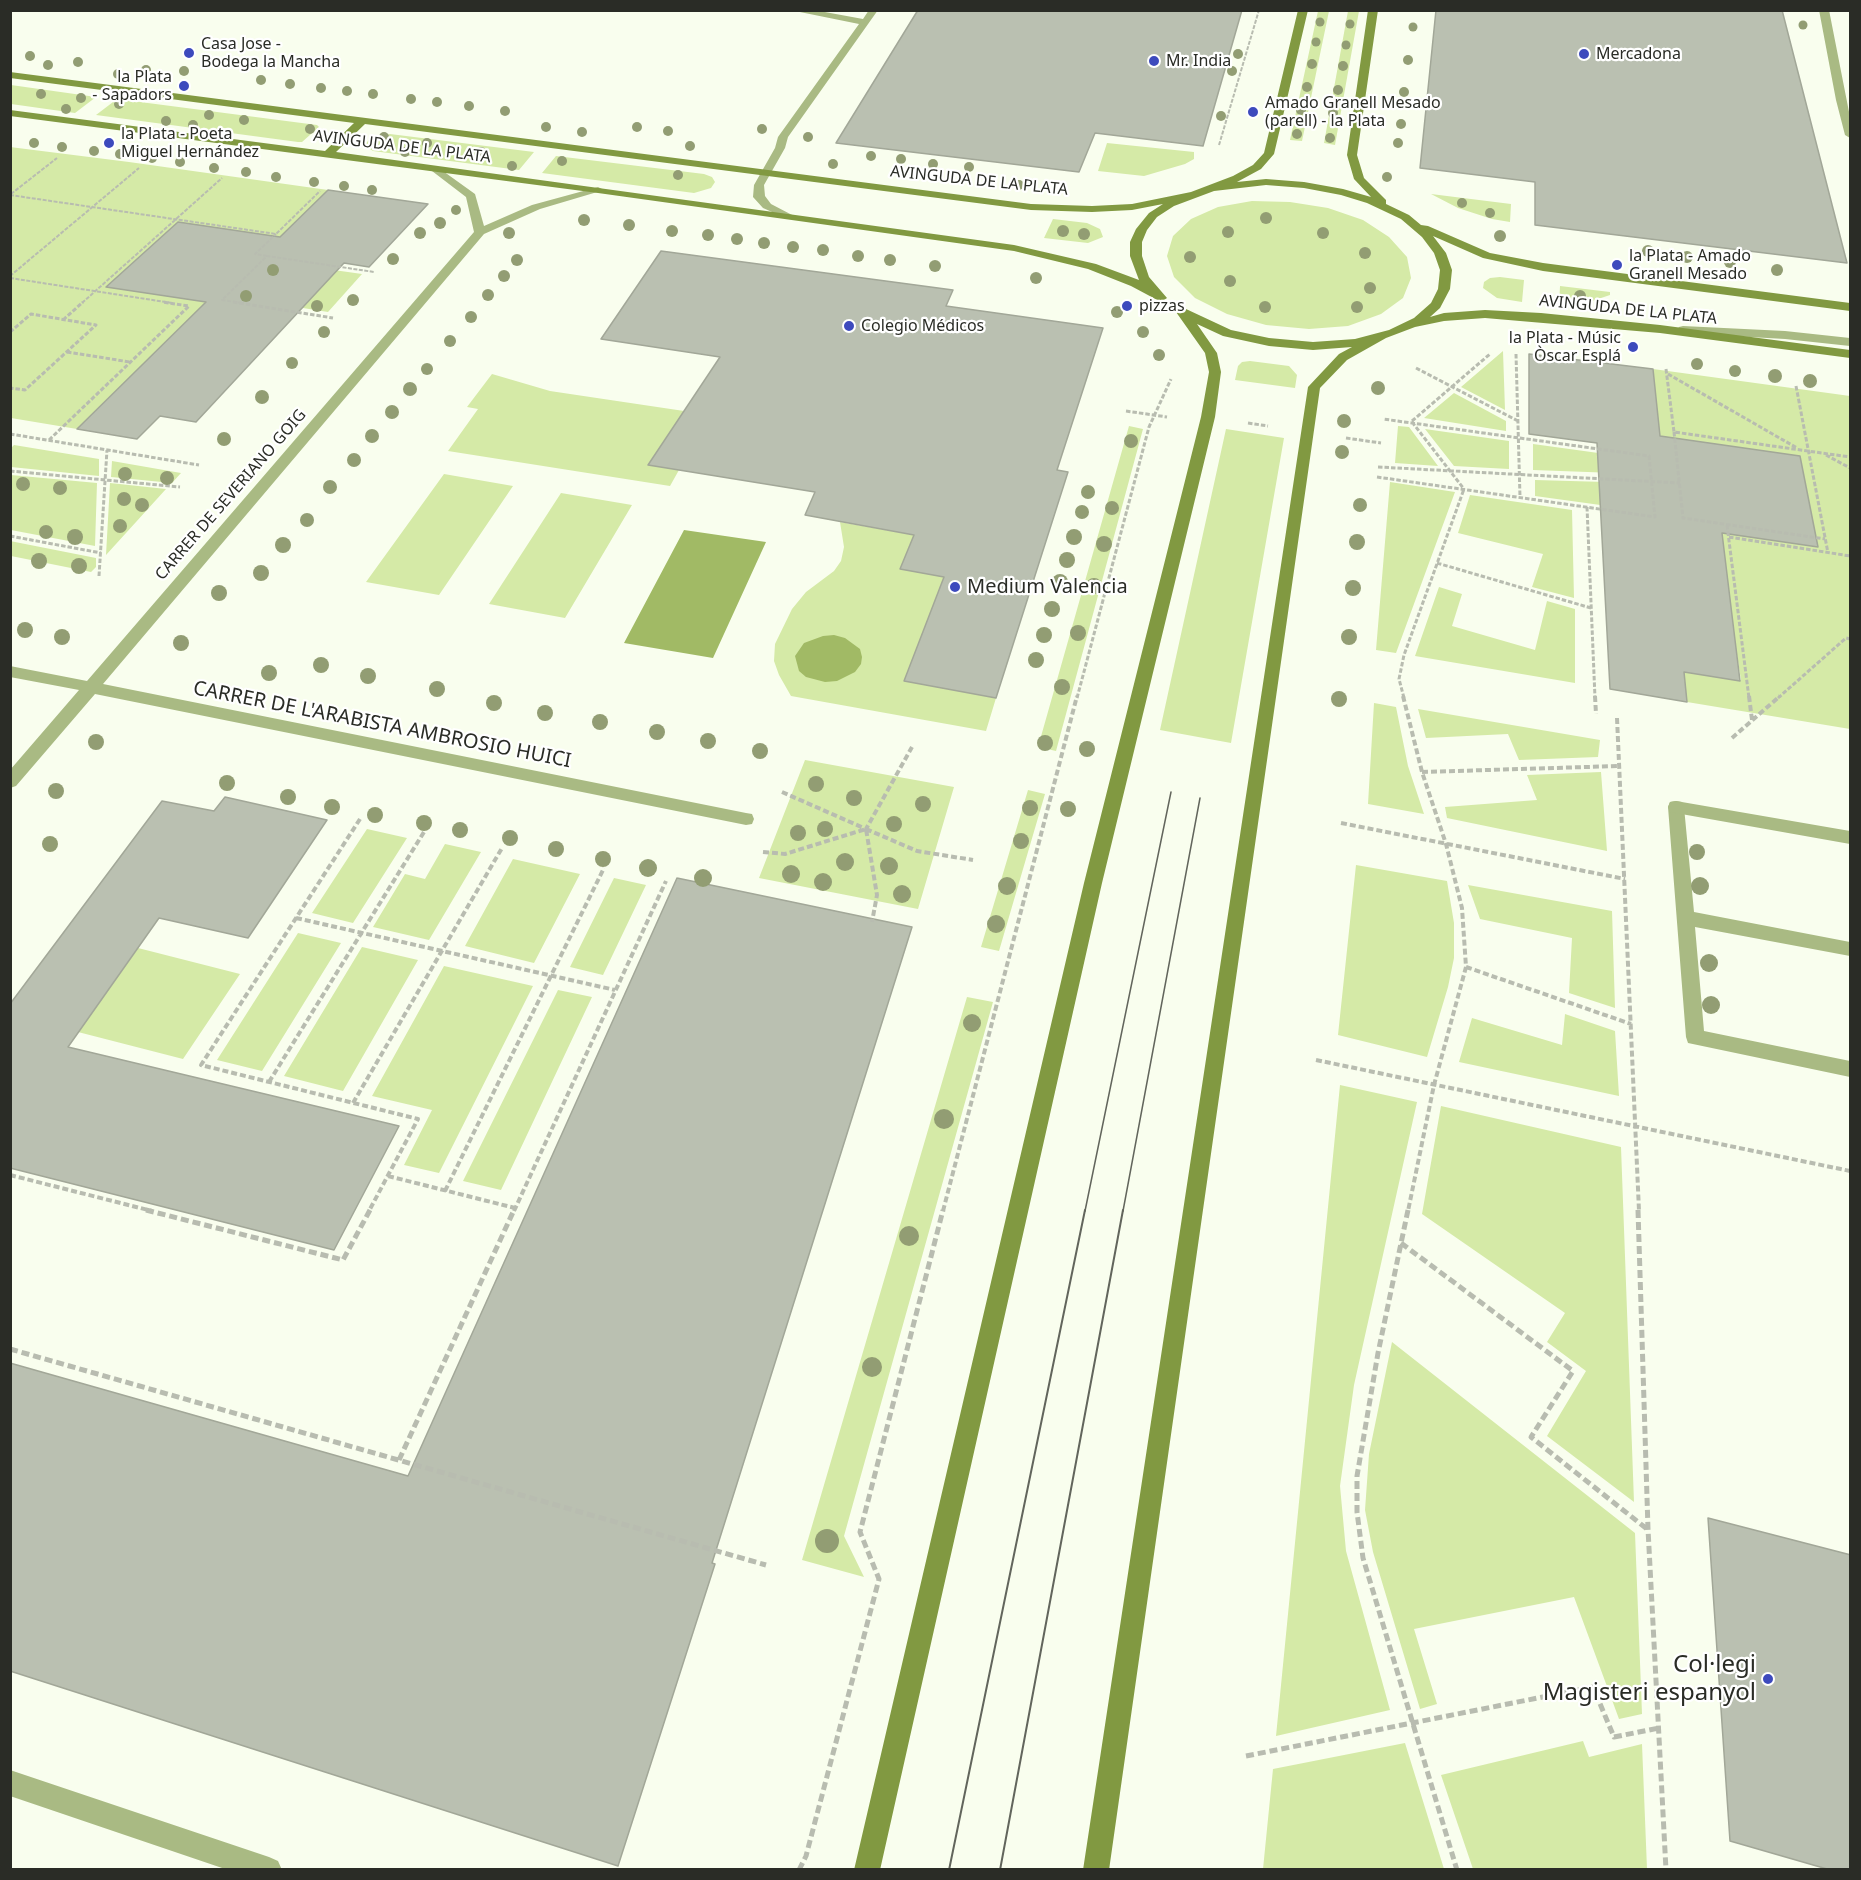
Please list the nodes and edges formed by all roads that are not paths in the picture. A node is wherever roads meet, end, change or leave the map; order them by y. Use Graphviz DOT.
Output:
graph roads {
  1 [pos="794,10"];
  2 [pos="874,10"];
  3 [pos="1303,10"];
  4 [pos="1373,10"];
  5 [pos="1824,10"];
  6 [pos="865,22"];
  7 [pos="10,75"];
  8 [pos="1845,85"];
  9 [pos="10,113"];
  10 [pos="362,121"];
  11 [pos="1851,135"];
  12 [pos="328,154"];
  13 [pos="436,169"];
  14 [pos="765,172"];
  15 [pos="1208,188"];
  16 [pos="598,190"];
  17 [pos="1189,195"];
  18 [pos="1395,212"];
  19 [pos="788,216"];
  20 [pos="1411,222"];
  21 [pos="480,232"];
  22 [pos="1161,298"];
  23 [pos="1851,307"];
  24 [pos="1182,312"];
  25 [pos="1402,328"];
  26 [pos="1660,329"];
  27 [pos="1382,336"];
  28 [pos="1851,342"];
  29 [pos="1851,354"];
  30 [pos="10,671"];
  31 [pos="91,687"];
  32 [pos="10,782"];
  33 [pos="746,819"];
  34 [pos="1851,838"];
  35 [pos="1685,918"];
  36 [pos="1851,949"];
  37 [pos="1851,1069"];
  38 [pos="10,1783"];
  39 [pos="269,1869"];
  40 [pos="867,1869"];
  41 [pos="1096,1869"];
  1 -- 6 [label="street"];
  2 -- 6 [label="street"];
  3 -- 15 [label="main road"];
  4 -- 18 [label="main road"];
  5 -- 8 [label="street"];
  6 -- 14 [label="street"];
  7 -- 10 [label="main road, AVINGUDA DE LA PLATA"];
  8 -- 11 [label="street"];
  9 -- 12 [label="main road, AVINGUDA DE LA PLATA"];
  10 -- 12 [label="main road"];
  10 -- 14 [label="main road, AVINGUDA DE LA PLATA"];
  12 -- 13 [label="main road, AVINGUDA DE LA PLATA"];
  13 -- 16 [label="main road, AVINGUDA DE LA PLATA"];
  13 -- 21 [label="street"];
  14 -- 17 [label="main road, AVINGUDA DE LA PLATA"];
  14 -- 19 [label="street, AVINGUDA DE LA PLATA"];
  15 -- 17 [label="main road"];
  15 -- 18 [label="main road"];
  16 -- 19 [label="main road, AVINGUDA DE LA PLATA"];
  16 -- 21 [label="street, CARRER DE SEVERIANO GOIG"];
  17 -- 22 [label="main road"];
  18 -- 20 [label="main road"];
  19 -- 22 [label="main road, AVINGUDA DE LA PLATA"];
  20 -- 23 [label="main road, AVINGUDA DE LA PLATA"];
  20 -- 25 [label="main road"];
  21 -- 31 [label="street, CARRER DE SEVERIANO GOIG"];
  22 -- 24 [label="main road"];
  24 -- 27 [label="main road"];
  24 -- 40 [label="main road"];
  25 -- 26 [label="main road, AVINGUDA DE LA PLATA"];
  25 -- 27 [label="main road"];
  26 -- 28 [label="street"];
  26 -- 29 [label="main road, AVINGUDA DE LA PLATA"];
  27 -- 41 [label="main road"];
  30 -- 31 [label="street, CARRER DE L'ARABISTA AMBROSIO HUICI"];
  31 -- 32 [label="street, CARRER DE SEVERIANO GOIG"];
  31 -- 33 [label="street, CARRER DE L'ARABISTA AMBROSIO HUICI"];
  34 -- 35 [label="street"];
  35 -- 36 [label="street"];
  35 -- 37 [label="street"];
  38 -- 39 [label="street"];
}
